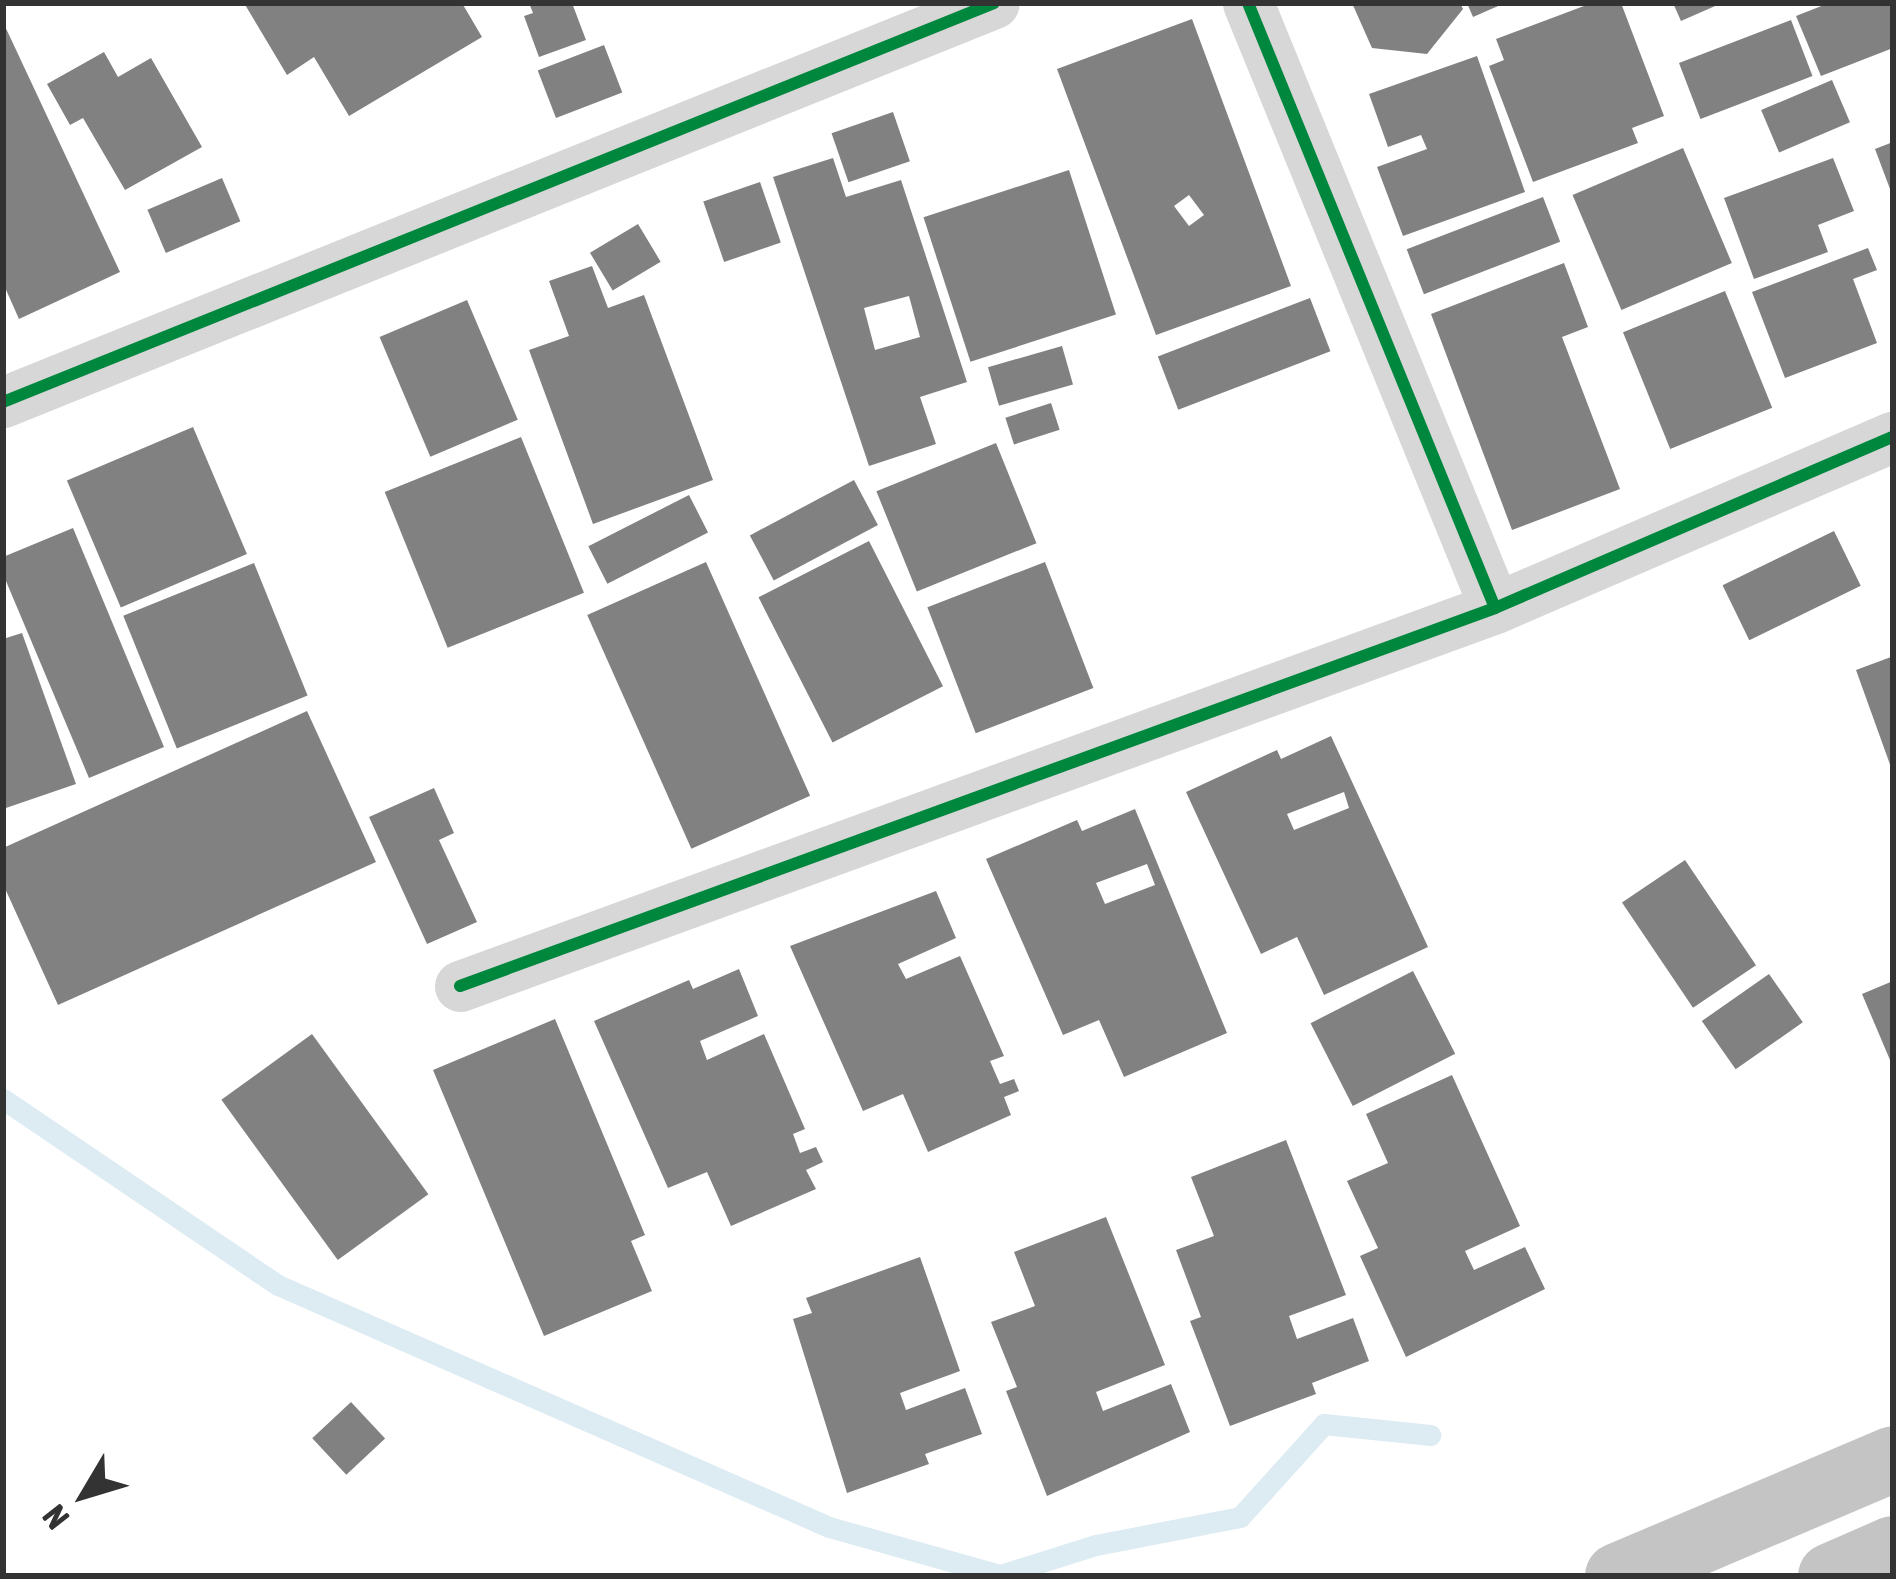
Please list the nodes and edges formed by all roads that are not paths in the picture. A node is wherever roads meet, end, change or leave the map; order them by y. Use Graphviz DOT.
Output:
graph roads {
  1 [pos="994,3"];
  2 [pos="1248,3"];
  3 [pos="3,401"];
  4 [pos="1893,437"];
  5 [pos="1495,608"];
  6 [pos="460,986"];
  7 [pos="1893,1459"];
  8 [pos="1893,1550"];
  9 [pos="1618,1576"];
  10 [pos="1831,1576"];
  1 -- 3 [label="street"];
  2 -- 5 [label="street"];
  4 -- 5 [label="street"];
  5 -- 6 [label="street"];
  7 -- 9 [label="highway"];
  8 -- 10 [label="highway"];
}
